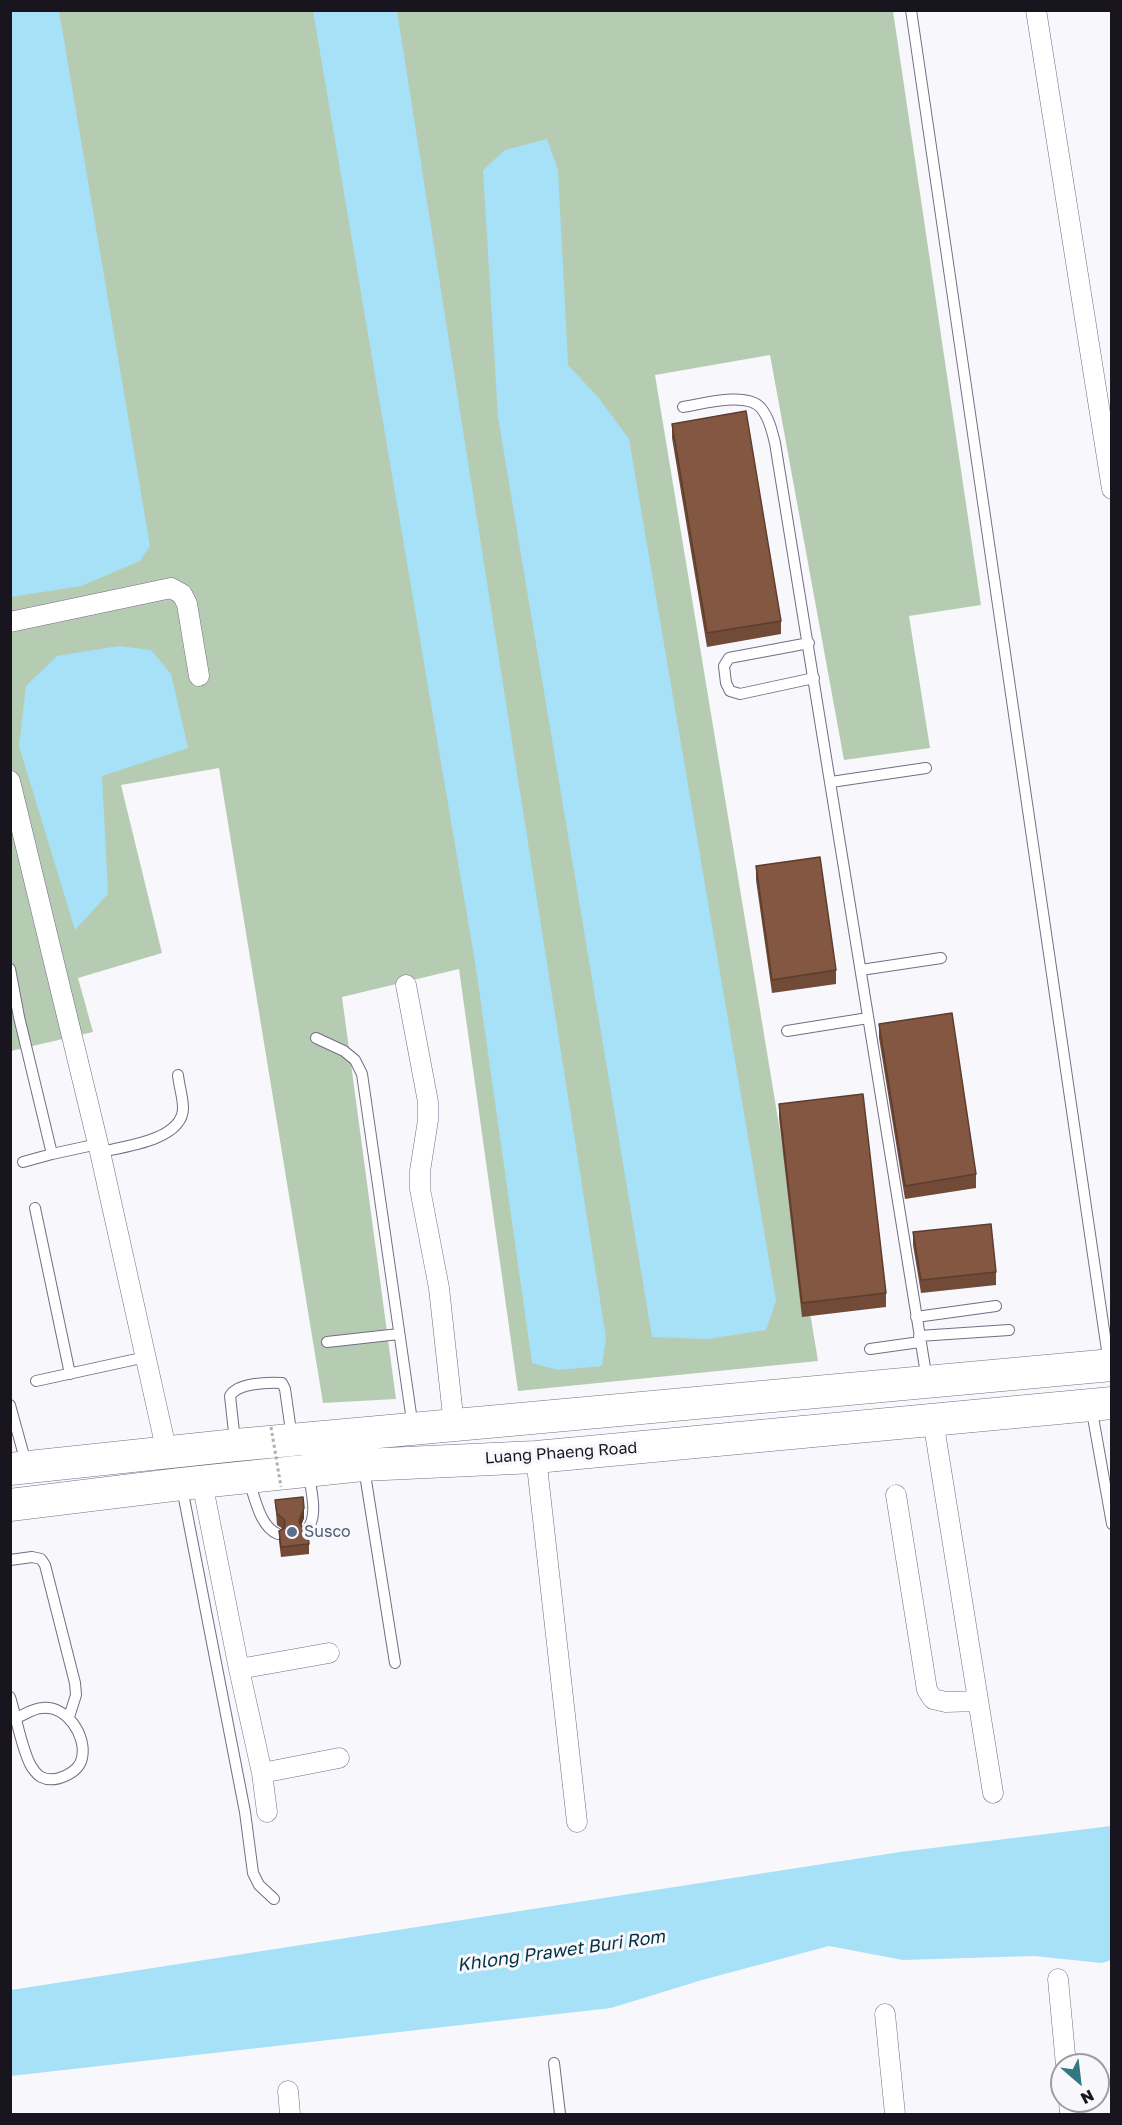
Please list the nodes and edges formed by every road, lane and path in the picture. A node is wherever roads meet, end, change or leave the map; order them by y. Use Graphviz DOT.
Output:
graph roads {
  1 [pos="911,10"];
  2 [pos="1036,10"];
  3 [pos="683,407"];
  4 [pos="1112,489"];
  5 [pos="10,622"];
  6 [pos="809,643"];
  7 [pos="199,676"];
  8 [pos="814,678"];
  9 [pos="926,768"];
  10 [pos="10,781"];
  11 [pos="831,782"];
  12 [pos="18,841"];
  13 [pos="940,958"];
  14 [pos="10,969"];
  15 [pos="861,970"];
  16 [pos="406,985"];
  17 [pos="868,1018"];
  18 [pos="787,1031"];
  19 [pos="316,1038"];
  20 [pos="178,1075"];
  21 [pos="99,1148"];
  22 [pos="52,1154"];
  23 [pos="23,1162"];
  24 [pos="35,1208"];
  25 [pos="996,1306"];
  26 [pos="916,1317"];
  27 [pos="1009,1330"];
  28 [pos="399,1334"];
  29 [pos="920,1339"];
  30 [pos="327,1342"];
  31 [pos="870,1349"];
  32 [pos="146,1358"];
  33 [pos="1110,1365"];
  34 [pos="70,1374"];
  35 [pos="36,1381"];
  36 [pos="927,1383"];
  37 [pos="1101,1404"];
  38 [pos="10,1406"];
  39 [pos="933,1420"];
  40 [pos="454,1425"];
  41 [pos="413,1428"];
  42 [pos="282,1433"];
  43 [pos="236,1444"];
  44 [pos="167,1453"];
  45 [pos="536,1457"];
  46 [pos="363,1465"];
  47 [pos="19,1468"];
  48 [pos="309,1470"];
  49 [pos="247,1477"];
  50 [pos="192,1483"];
  51 [pos="281,1487"];
  52 [pos="896,1495"];
  53 [pos="10,1505"];
  54 [pos="1112,1524"];
  55 [pos="306,1531"];
  56 [pos="278,1534"];
  57 [pos="10,1560"];
  58 [pos="329,1653"];
  59 [pos="395,1663"];
  60 [pos="239,1669"];
  61 [pos="10,1697"];
  62 [pos="978,1701"];
  63 [pos="69,1717"];
  64 [pos="16,1718"];
  65 [pos="339,1758"];
  66 [pos="262,1773"];
  67 [pos="993,1793"];
  68 [pos="267,1812"];
  69 [pos="577,1822"];
  70 [pos="274,1899"];
  71 [pos="1058,1979"];
  72 [pos="885,2014"];
  73 [pos="1065,2053"];
  74 [pos="555,2063"];
  75 [pos="288,2091"];
  76 [pos="290,2115"];
  77 [pos="560,2115"];
  78 [pos="895,2115"];
  1 -- 33 [label="lane"];
  2 -- 4 [label="street"];
  3 -- 6 [label="lane"];
  5 -- 7 [label="street"];
  6 -- 8 [label="lane"];
  6 -- 8 [label="lane"];
  8 -- 11 [label="lane"];
  9 -- 11 [label="lane"];
  10 -- 12 [label="street"];
  11 -- 15 [label="lane"];
  12 -- 21 [label="street"];
  13 -- 15 [label="lane"];
  14 -- 22 [label="lane"];
  15 -- 17 [label="lane"];
  16 -- 40 [label="street"];
  17 -- 18 [label="lane"];
  17 -- 26 [label="lane"];
  19 -- 28 [label="lane"];
  20 -- 21 [label="lane"];
  21 -- 22 [label="lane"];
  21 -- 32 [label="street"];
  22 -- 23 [label="lane"];
  24 -- 34 [label="lane"];
  25 -- 26 [label="lane"];
  26 -- 29 [label="lane"];
  27 -- 29 [label="lane"];
  28 -- 30 [label="lane"];
  28 -- 41 [label="lane"];
  29 -- 31 [label="lane"];
  29 -- 36 [label="lane"];
  32 -- 34 [label="lane"];
  32 -- 44 [label="street"];
  33 -- 36 [label="main road"];
  34 -- 35 [label="lane"];
  36 -- 40 [label="main road"];
  37 -- 39 [label="main road, Luang Phaeng Road"];
  37 -- 54 [label="lane"];
  38 -- 47 [label="lane"];
  39 -- 45 [label="main road, Luang Phaeng Road"];
  39 -- 62 [label="street"];
  40 -- 41 [label="main road"];
  41 -- 42 [label="main road"];
  42 -- 43 [label="main road"];
  42 -- 43 [label="lane"];
  42 -- 51 [label="path, bridge"];
  43 -- 44 [label="main road"];
  44 -- 47 [label="main road"];
  45 -- 46 [label="main road, Luang Phaeng Road"];
  45 -- 69 [label="street"];
  46 -- 48 [label="main road, Luang Phaeng Road"];
  46 -- 59 [label="lane"];
  48 -- 49 [label="main road, Luang Phaeng Road"];
  48 -- 55 [label="lane"];
  49 -- 50 [label="main road, Luang Phaeng Road"];
  49 -- 56 [label="lane"];
  50 -- 53 [label="main road, Luang Phaeng Road"];
  50 -- 60 [label="street"];
  50 -- 70 [label="lane"];
  52 -- 62 [label="street"];
  57 -- 63 [label="lane"];
  58 -- 60 [label="street"];
  60 -- 66 [label="street"];
  61 -- 64 [label="lane"];
  62 -- 67 [label="street"];
  63 -- 64 [label="lane"];
  63 -- 64 [label="lane"];
  65 -- 66 [label="street"];
  66 -- 68 [label="street"];
  71 -- 73 [label="street"];
  72 -- 78 [label="street"];
  74 -- 77 [label="lane"];
  75 -- 76 [label="street"];
}
